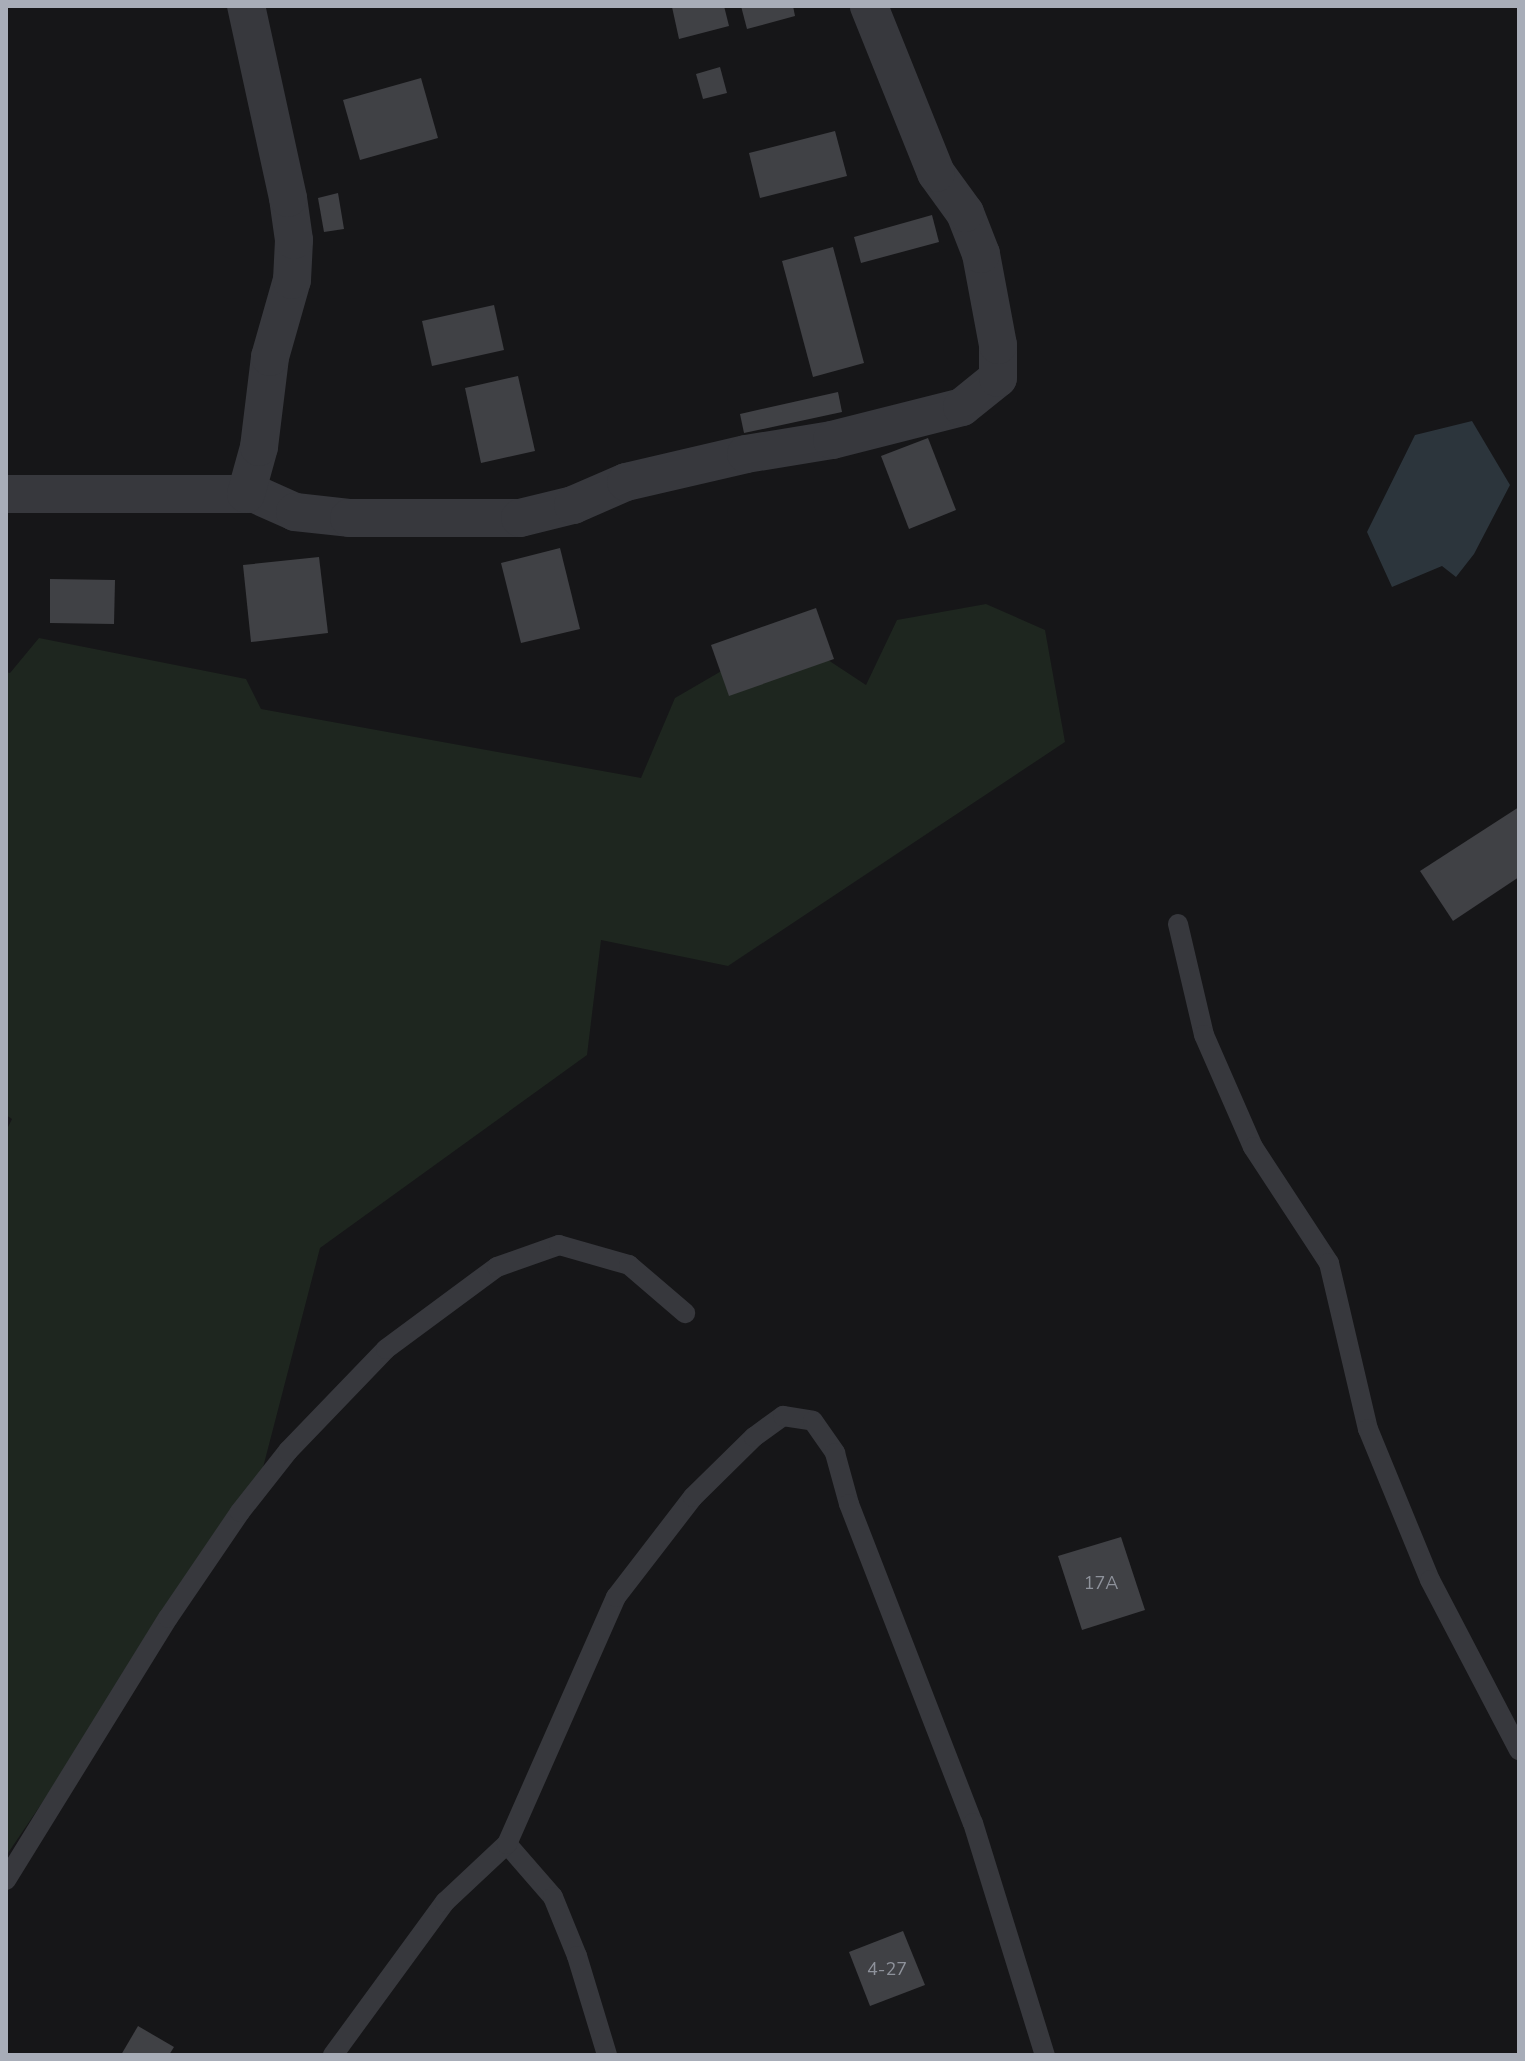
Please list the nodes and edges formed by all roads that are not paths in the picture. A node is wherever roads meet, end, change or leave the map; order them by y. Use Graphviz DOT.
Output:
graph roads {
  1 [pos="246,6"];
  2 [pos="869,6"];
  3 [pos="6,494"];
  4 [pos="246,494"];
  5 [pos="1178,924"];
  6 [pos="685,1313"];
  7 [pos="1519,1750"];
  8 [pos="507,1844"];
  9 [pos="6,1880"];
  10 [pos="333,2055"];
  11 [pos="607,2055"];
  12 [pos="1045,2055"];
  1 -- 4 [label="street"];
  2 -- 4 [label="street"];
  3 -- 4 [label="street"];
  5 -- 7 [label="lane"];
  6 -- 9 [label="lane"];
  8 -- 10 [label="lane"];
  8 -- 11 [label="lane"];
  8 -- 12 [label="lane"];
}
